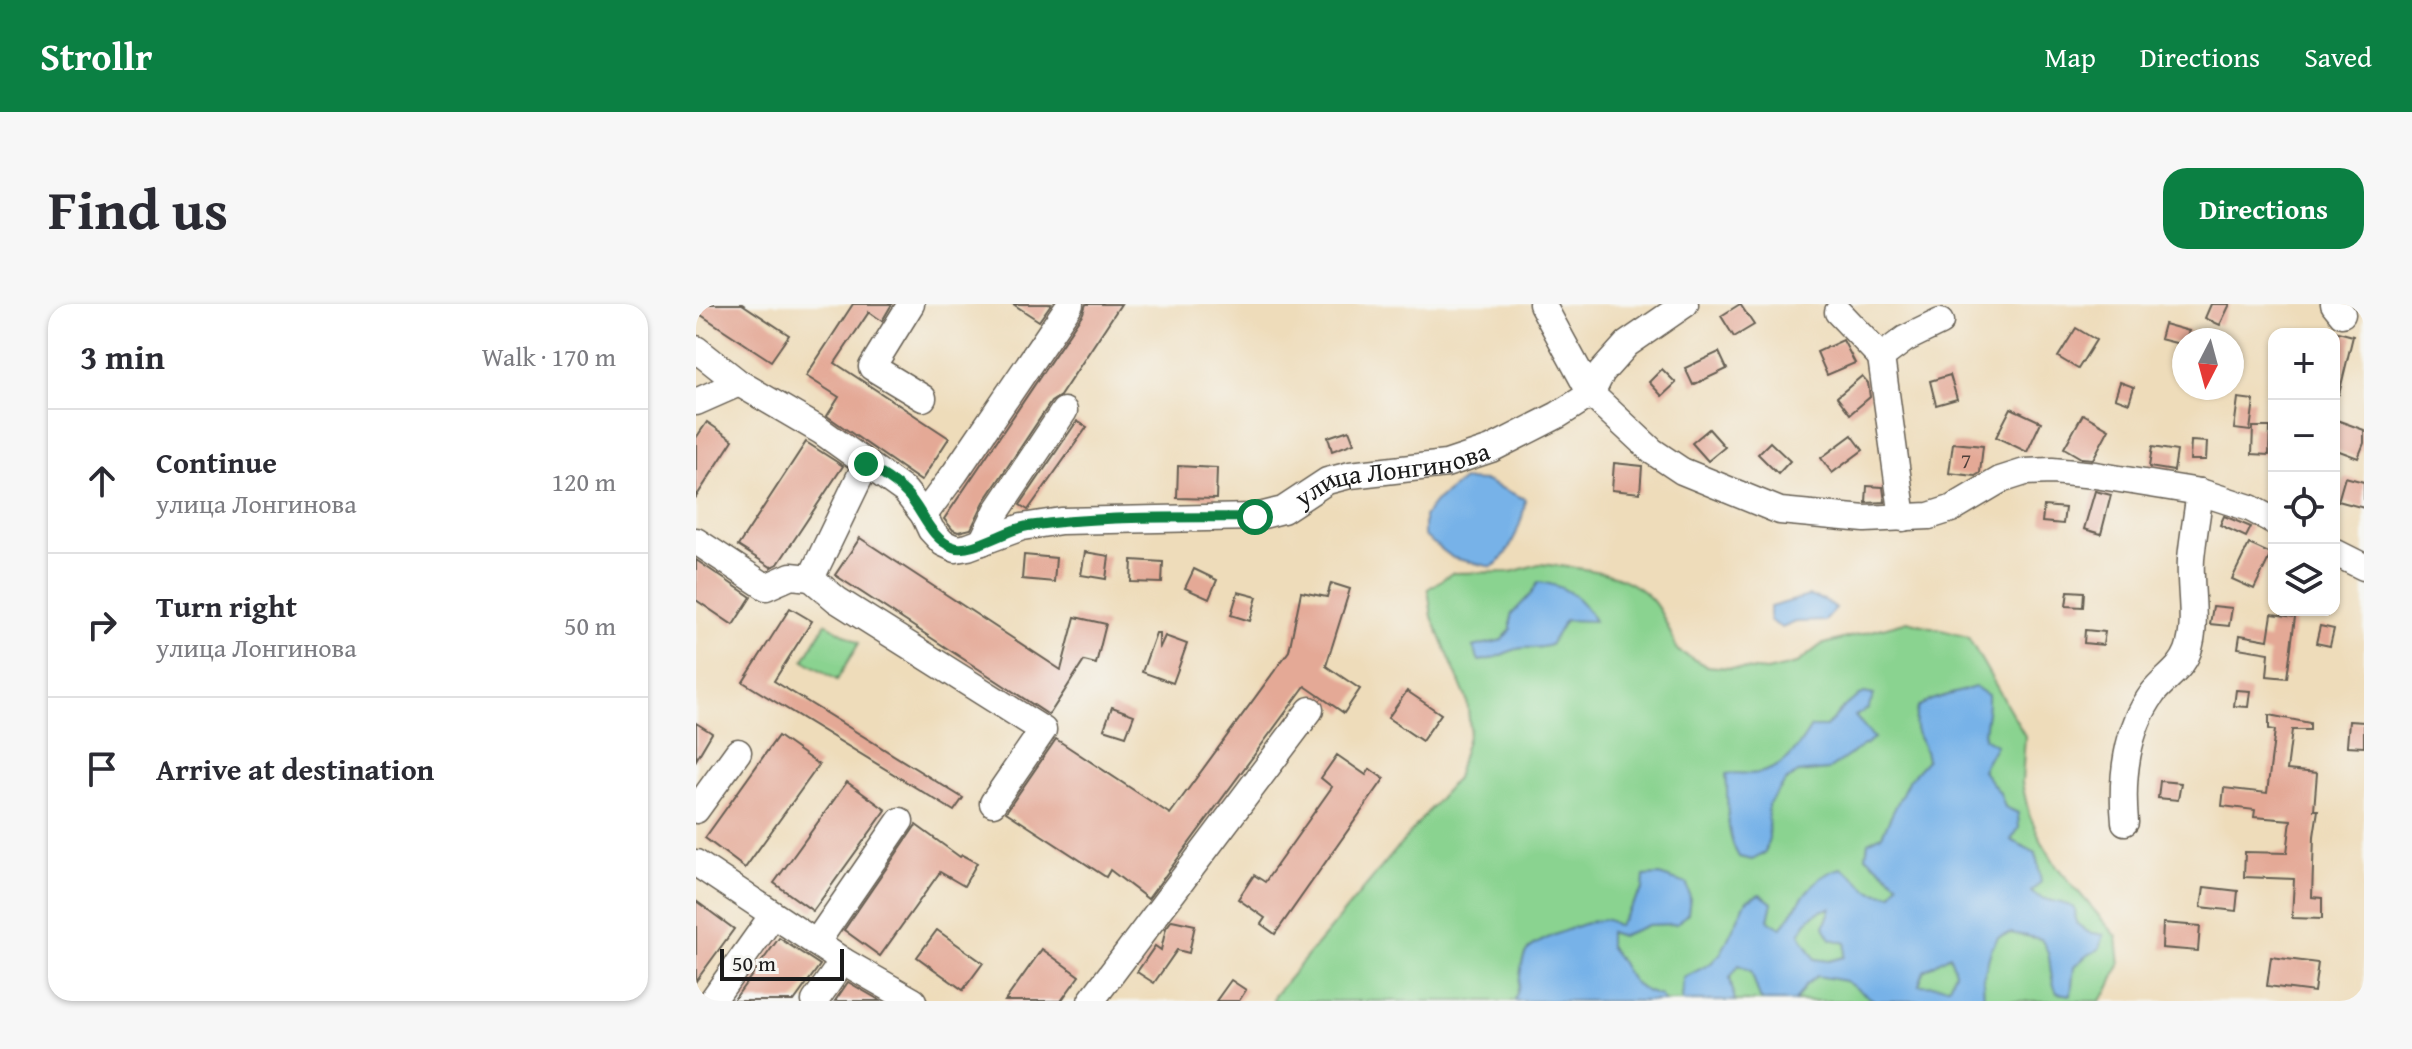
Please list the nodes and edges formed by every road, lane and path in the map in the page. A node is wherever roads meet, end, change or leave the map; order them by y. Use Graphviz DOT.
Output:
graph roads {
  1 [pos="911,304"];
  2 [pos="1070,304"];
  3 [pos="1542,304"];
  4 [pos="1685,304"];
  5 [pos="1838,312"];
  6 [pos="1940,322"];
  7 [pos="696,349"];
  8 [pos="1881,357"];
  9 [pos="739,383"];
  10 [pos="1591,394"];
  11 [pos="923,398"];
  12 [pos="696,402"];
  13 [pos="1064,411"];
  14 [pos="866,464"];
  15 [pos="2200,492"];
  16 [pos="924,515"];
  17 [pos="1903,518"];
  18 [pos="2268,518"];
  19 [pos="696,541"];
  20 [pos="982,542"];
  21 [pos="2340,555"];
  22 [pos="2364,567"];
  23 [pos="811,578"];
  24 [pos="1310,710"];
  25 [pos="738,752"];
  26 [pos="993,803"];
  27 [pos="696,810"];
  28 [pos="900,821"];
  29 [pos="2125,822"];
  30 [pos="696,863"];
  31 [pos="773,915"];
  32 [pos="816,943"];
  33 [pos="843,961"];
  34 [pos="712,1001"];
  35 [pos="815,1001"];
  36 [pos="913,1001"];
  37 [pos="1091,1001"];
  1 -- 11 [label="street"];
  2 -- 16 [label="street"];
  3 -- 10 [label="street"];
  4 -- 10 [label="street, улица Лонгинова"];
  5 -- 8 [label="street"];
  6 -- 8 [label="street"];
  7 -- 9 [label="street, улица Лонгинова"];
  8 -- 17 [label="street"];
  9 -- 12 [label="street"];
  9 -- 14 [label="street, улица Лонгинова"];
  10 -- 17 [label="street"];
  10 -- 20 [label="street, улица Лонгинова"];
  13 -- 20 [label="street"];
  14 -- 16 [label="street, улица Лонгинова"];
  14 -- 23 [label="street"];
  15 -- 17 [label="street"];
  15 -- 18 [label="street"];
  15 -- 29 [label="street"];
  16 -- 20 [label="street, улица Лонгинова"];
  19 -- 23 [label="street"];
  21 -- 22 [label="street"];
  23 -- 26 [label="street"];
  24 -- 37 [label="street"];
  25 -- 27 [label="street"];
  28 -- 32 [label="street"];
  30 -- 31 [label="street"];
  31 -- 32 [label="street"];
  31 -- 34 [label="street"];
  32 -- 33 [label="street"];
  33 -- 35 [label="street"];
  33 -- 36 [label="street"];
}
